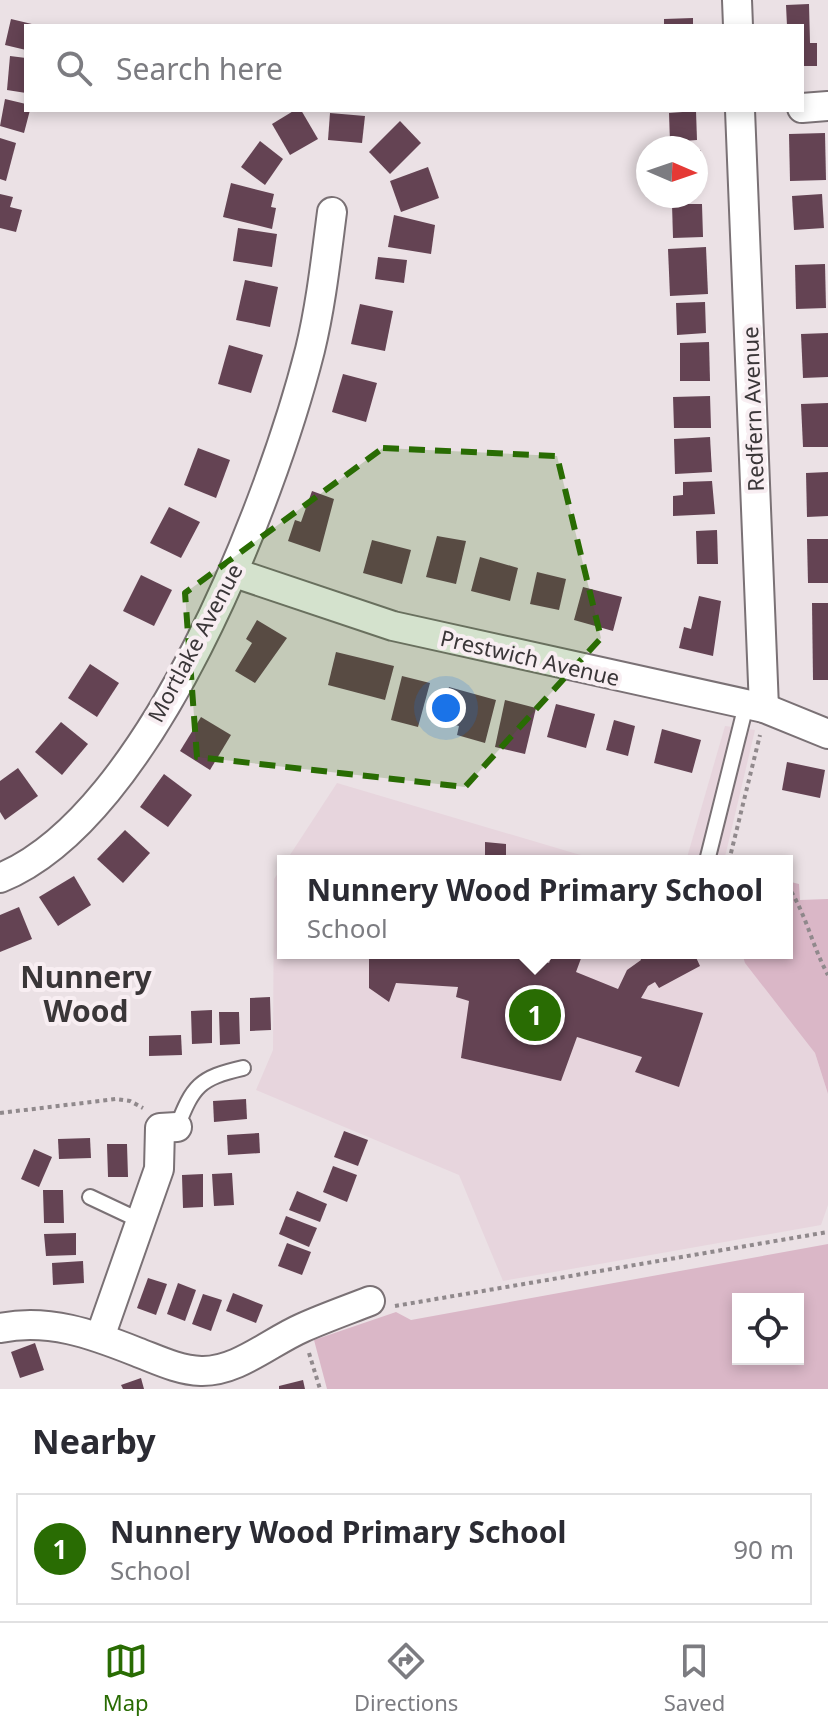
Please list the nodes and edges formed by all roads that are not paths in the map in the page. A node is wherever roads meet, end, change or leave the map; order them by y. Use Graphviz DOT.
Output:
graph roads {
  1 [pos="737,0"];
  2 [pos="738,24"];
  3 [pos="828,106"];
  4 [pos="804,108"];
  5 [pos="747,112"];
  6 [pos="332,212"];
  7 [pos="235,573"];
  8 [pos="755,707"];
  9 [pos="828,734"];
  10 [pos="709,855"];
  11 [pos="0,878"];
  12 [pos="243,1068"];
  13 [pos="168,1128"];
  14 [pos="90,1197"];
  15 [pos="141,1221"];
  16 [pos="370,1301"];
  17 [pos="0,1328"];
  18 [pos="100,1337"];
  19 [pos="180,1379"];
  1 -- 2 [label="street"];
  3 -- 4 [label="street"];
  5 -- 8 [label="street, Redfern Avenue"];
  6 -- 7 [label="street, Mortlake Avenue"];
  7 -- 8 [label="street, Prestwich Avenue"];
  7 -- 11 [label="street, Mortlake Avenue"];
  8 -- 9 [label="street, Prestwich Avenue"];
  8 -- 10 [label="lane"];
  12 -- 13 [label="lane"];
  13 -- 15 [label="street"];
  14 -- 15 [label="lane"];
  15 -- 18 [label="street"];
  16 -- 19 [label="street"];
  17 -- 18 [label="street"];
  18 -- 19 [label="street"];
}
